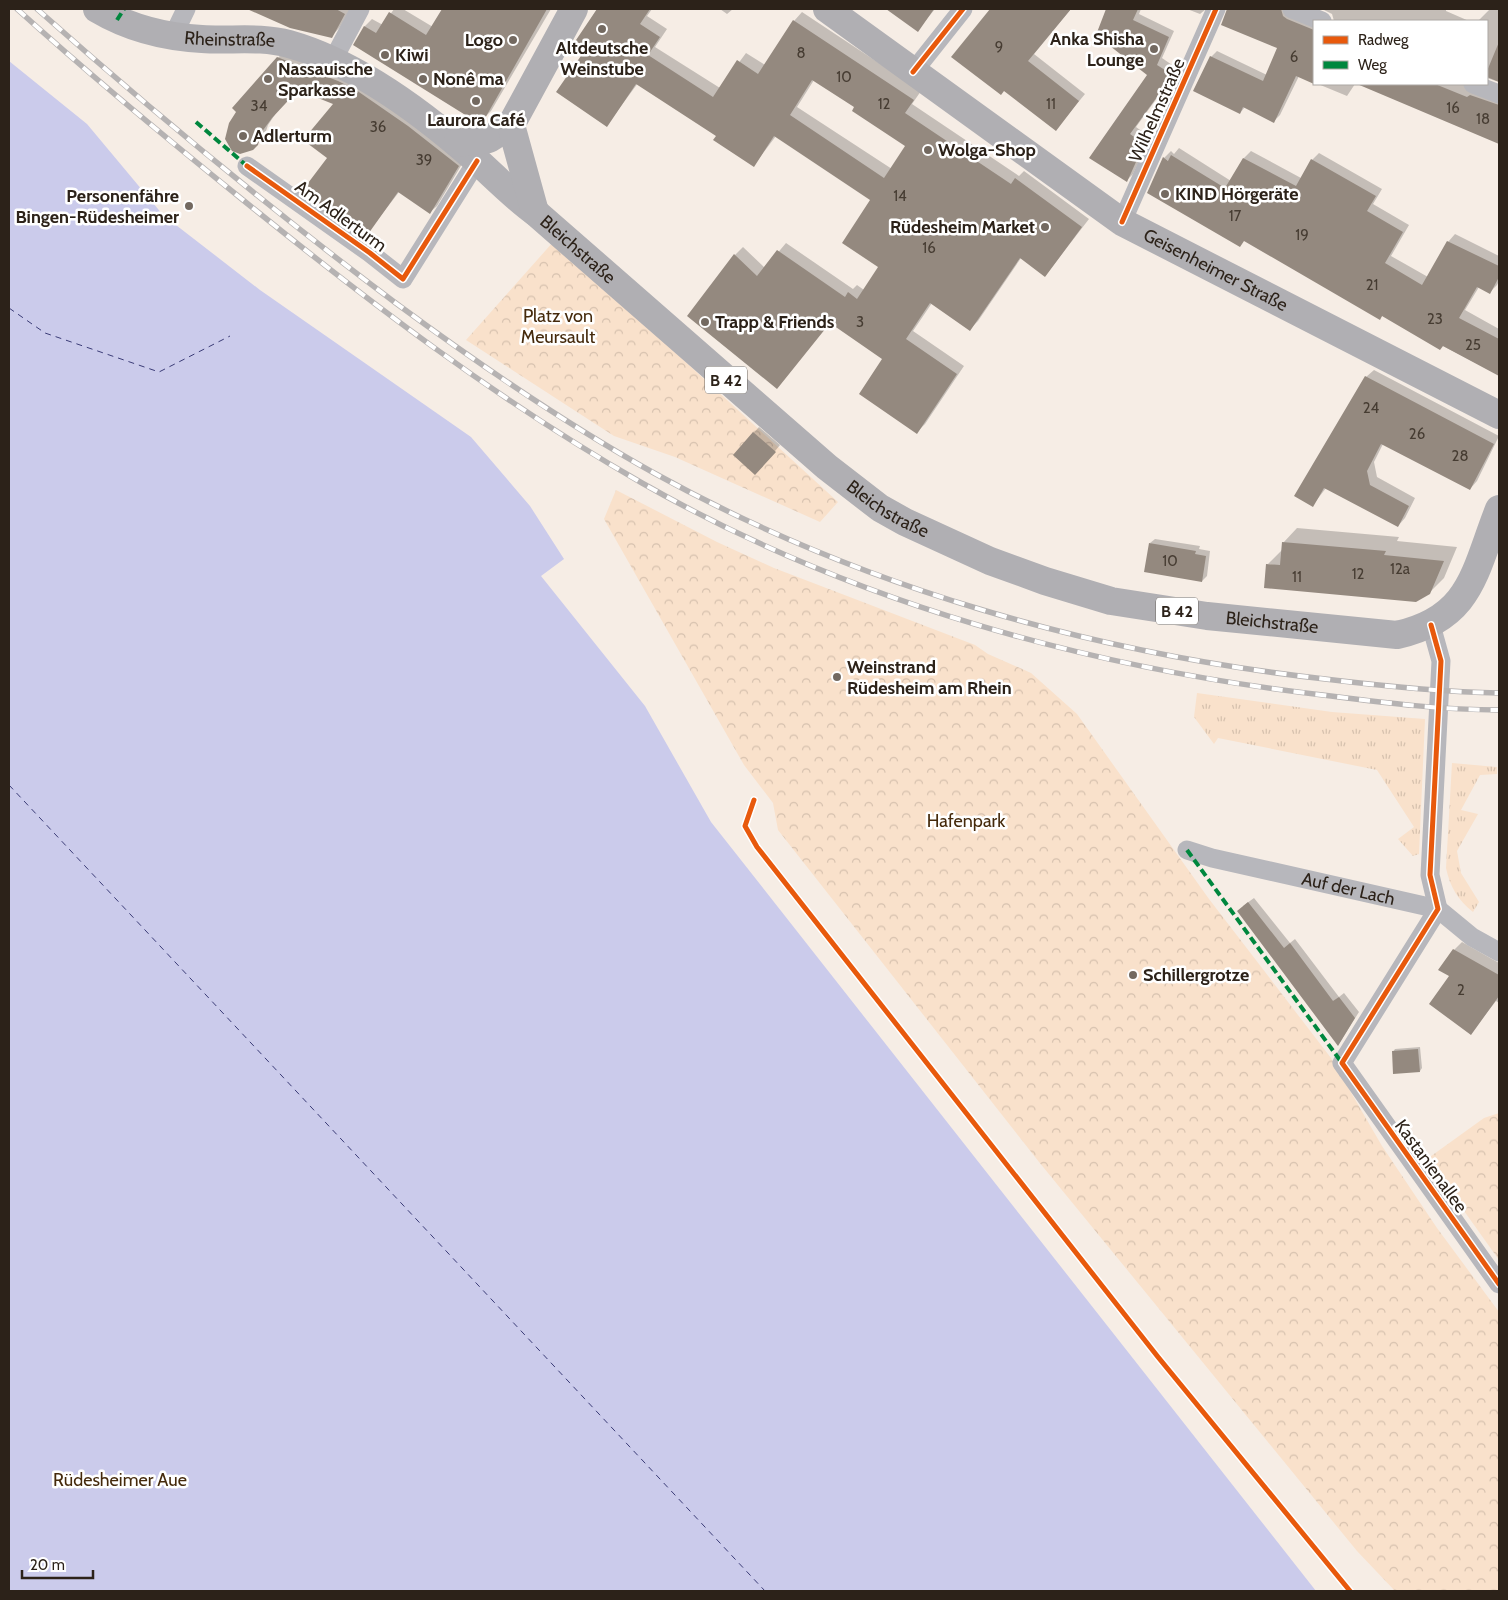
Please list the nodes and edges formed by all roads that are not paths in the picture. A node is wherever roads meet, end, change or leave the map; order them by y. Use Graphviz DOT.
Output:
graph roads {
  1 [pos="97,9"];
  2 [pos="186,9"];
  3 [pos="360,9"];
  4 [pos="574,9"];
  5 [pos="827,9"];
  6 [pos="962,9"];
  7 [pos="1216,9"];
  8 [pos="1292,9"];
  9 [pos="1320,20"];
  10 [pos="173,36"];
  11 [pos="332,60"];
  12 [pos="912,72"];
  13 [pos="1476,85"];
  14 [pos="1499,94"];
  15 [pos="511,125"];
  16 [pos="457,144"];
  17 [pos="478,161"];
  18 [pos="247,166"];
  19 [pos="535,212"];
  20 [pos="1122,222"];
  21 [pos="1494,415"];
  22 [pos="1499,509"];
  23 [pos="1431,625"];
  24 [pos="1187,850"];
  25 [pos="1438,910"];
  26 [pos="1499,952"];
  27 [pos="1499,1284"];
  1 -- 10 [label="main road, Rheinstraße / B 42"];
  2 -- 10 [label="street"];
  3 -- 11 [label="street"];
  4 -- 15 [label="main road"];
  5 -- 12 [label="main road, Geisenheimer Straße"];
  6 -- 12 [label="street"];
  7 -- 20 [label="street, Wilhelmstraße"];
  8 -- 9 [label="street"];
  10 -- 11 [label="main road, Rheinstraße / B 42"];
  11 -- 16 [label="main road, Rheinstraße / B 42"];
  12 -- 20 [label="main road, Geisenheimer Straße"];
  13 -- 14 [label="street"];
  15 -- 16 [label="main road"];
  15 -- 19 [label="main road"];
  16 -- 17 [label="main road, Bleichstraße / B 42"];
  17 -- 18 [label="street, Am Adlerturm"];
  17 -- 19 [label="main road, Bleichstraße / B 42"];
  19 -- 23 [label="main road, Bleichstraße / B 42"];
  20 -- 21 [label="main road, Geisenheimer Straße"];
  22 -- 23 [label="main road, B 42"];
  23 -- 25 [label="street"];
  24 -- 25 [label="street, Auf der Lach"];
  25 -- 26 [label="street, Auf der Lach"];
  25 -- 27 [label="street, Kastanienallee"];
}
